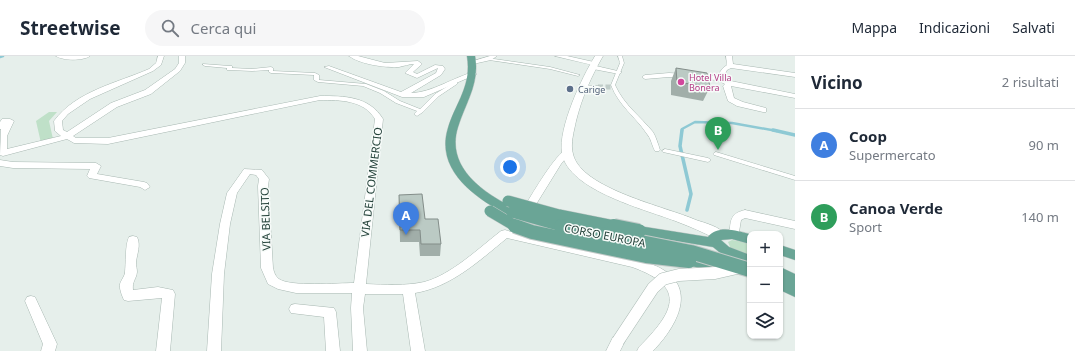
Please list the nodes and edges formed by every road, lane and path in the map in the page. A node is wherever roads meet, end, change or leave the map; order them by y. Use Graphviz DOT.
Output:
graph roads {
  1 [pos="59,56"];
  2 [pos="88,56"];
  3 [pos="161,56"];
  4 [pos="182,56"];
  5 [pos="352,56"];
  6 [pos="558,56"];
  7 [pos="599,56"];
  8 [pos="620,56"];
  9 [pos="729,56"];
  10 [pos="491,57"];
  11 [pos="567,57"];
  12 [pos="472,59"];
  13 [pos="206,65"];
  14 [pos="594,65"];
  15 [pos="730,66"];
  16 [pos="327,67"];
  17 [pos="619,72"];
  18 [pos="474,74"];
  19 [pos="578,75"];
  20 [pos="795,75"];
  21 [pos="645,77"];
  22 [pos="719,78"];
  23 [pos="455,81"];
  24 [pos="729,84"];
  25 [pos="582,86"];
  26 [pos="598,86"];
  27 [pos="402,96"];
  28 [pos="795,96"];
  29 [pos="763,110"];
  30 [pos="0,127"];
  31 [pos="66,137"];
  32 [pos="657,150"];
  33 [pos="665,151"];
  34 [pos="566,153"];
  35 [pos="716,154"];
  36 [pos="708,160"];
  37 [pos="0,163"];
  38 [pos="22,165"];
  39 [pos="0,168"];
  40 [pos="795,178"];
  41 [pos="467,182"];
  42 [pos="145,187"];
  43 [pos="531,204"];
  44 [pos="510,207"];
  45 [pos="795,225"];
  46 [pos="734,235"];
  47 [pos="715,238"];
  48 [pos="747,238"];
  49 [pos="133,240"];
  50 [pos="783,251"];
  51 [pos="795,255"];
  52 [pos="747,260"];
  53 [pos="746,268"];
  54 [pos="783,274"];
  55 [pos="795,280"];
  56 [pos="783,285"];
  57 [pos="358,288"];
  58 [pos="408,289"];
  59 [pos="795,291"];
  60 [pos="31,301"];
  61 [pos="295,309"];
  62 [pos="615,346"];
  63 [pos="48,351"];
  64 [pos="163,351"];
  65 [pos="214,351"];
  66 [pos="334,351"];
  67 [pos="360,351"];
  68 [pos="418,351"];
  69 [pos="644,351"];
  1 -- 2 [label="street"];
  3 -- 31 [label="street"];
  4 -- 31 [label="street, VIA DEL COMMERCIO"];
  5 -- 27 [label="street"];
  6 -- 11 [label="street"];
  7 -- 14 [label="street"];
  8 -- 17 [label="street"];
  9 -- 15 [label="street"];
  10 -- 12 [label="street"];
  10 -- 19 [label="street"];
  11 -- 14 [label="street"];
  12 -- 18 [label="main road"];
  13 -- 23 [label="street"];
  14 -- 17 [label="street"];
  14 -- 25 [label="street"];
  15 -- 20 [label="street"];
  15 -- 22 [label="street"];
  16 -- 27 [label="street"];
  17 -- 32 [label="street"];
  18 -- 23 [label="street"];
  18 -- 41 [label="main road"];
  21 -- 22 [label="street"];
  22 -- 24 [label="street"];
  23 -- 27 [label="street"];
  24 -- 28 [label="street"];
  24 -- 29 [label="street"];
  25 -- 26 [label="street"];
  25 -- 34 [label="street"];
  30 -- 31 [label="street, VIA DEL COMMERCIO"];
  31 -- 57 [label="street, VIA DEL COMMERCIO"];
  33 -- 36 [label="street"];
  34 -- 43 [label="street"];
  34 -- 47 [label="street"];
  35 -- 40 [label="street"];
  37 -- 38 [label="street"];
  38 -- 39 [label="street"];
  38 -- 42 [label="street"];
  41 -- 44 [label="main road, CORSO EUROPA"];
  41 -- 53 [label="main road, bridge"];
  44 -- 47 [label="main road, bridge"];
  44 -- 53 [label="main road, CORSO EUROPA, bridge"];
  45 -- 46 [label="street"];
  46 -- 47 [label="main road"];
  46 -- 48 [label="main road"];
  47 -- 52 [label="main road"];
  49 -- 64 [label="street"];
  50 -- 51 [label="main road"];
  53 -- 62 [label="street, bridge"];
  54 -- 55 [label="main road"];
  56 -- 59 [label="main road"];
  57 -- 58 [label="street"];
  57 -- 65 [label="street, VIA BELSITO"];
  57 -- 67 [label="street"];
  58 -- 68 [label="street"];
  58 -- 69 [label="street"];
  60 -- 63 [label="street"];
  61 -- 66 [label="street"];
}
